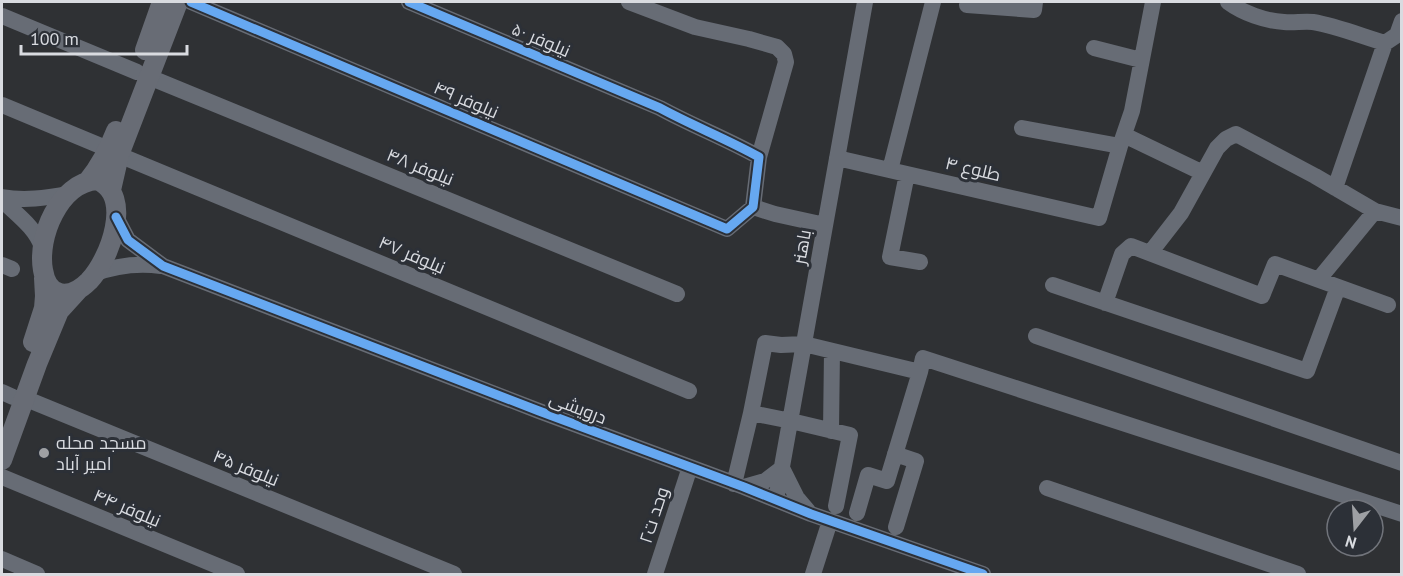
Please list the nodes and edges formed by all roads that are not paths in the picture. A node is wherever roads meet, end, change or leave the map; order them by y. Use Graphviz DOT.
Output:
graph roads {
  1 [pos="162,2"];
  2 [pos="178,2"];
  3 [pos="191,2"];
  4 [pos="409,2"];
  5 [pos="629,2"];
  6 [pos="865,2"];
  7 [pos="933,2"];
  8 [pos="1035,2"];
  9 [pos="1153,2"];
  10 [pos="1228,2"];
  11 [pos="967,5"];
  12 [pos="2,15"];
  13 [pos="1401,21"];
  14 [pos="1385,43"];
  15 [pos="1094,48"];
  16 [pos="1141,60"];
  17 [pos="143,74"];
  18 [pos="2,105"];
  19 [pos="1022,128"];
  20 [pos="1122,141"];
  21 [pos="114,152"];
  22 [pos="759,157"];
  23 [pos="837,158"];
  24 [pos="890,170"];
  25 [pos="907,174"];
  26 [pos="1203,174"];
  27 [pos="88,181"];
  28 [pos="1335,188"];
  29 [pos="111,190"];
  30 [pos="68,194"];
  31 [pos="2,199"];
  32 [pos="753,207"];
  33 [pos="1375,211"];
  34 [pos="116,217"];
  35 [pos="1401,218"];
  36 [pos="825,225"];
  37 [pos="42,247"];
  38 [pos="1150,253"];
  39 [pos="920,262"];
  40 [pos="163,266"];
  41 [pos="94,274"];
  42 [pos="44,278"];
  43 [pos="1319,279"];
  44 [pos="1053,285"];
  45 [pos="1338,287"];
  46 [pos="80,289"];
  47 [pos="677,294"];
  48 [pos="1105,303"];
  49 [pos="1388,305"];
  50 [pos="1035,336"];
  51 [pos="804,344"];
  52 [pos="832,351"];
  53 [pos="920,372"];
  54 [pos="689,392"];
  55 [pos="13,396"];
  56 [pos="751,413"];
  57 [pos="791,421"];
  58 [pos="2,428"];
  59 [pos="831,431"];
  60 [pos="895,454"];
  61 [pos="2,460"];
  62 [pos="1401,463"];
  63 [pos="690,467"];
  64 [pos="782,468"];
  65 [pos="2,477"];
  66 [pos="739,485"];
  67 [pos="1047,488"];
  68 [pos="776,500"];
  69 [pos="833,513"];
  70 [pos="857,513"];
  71 [pos="811,514"];
  72 [pos="1401,514"];
  73 [pos="896,527"];
  74 [pos="2,559"];
  75 [pos="37,574"];
  76 [pos="237,574"];
  77 [pos="454,574"];
  78 [pos="655,574"];
  79 [pos="813,574"];
  80 [pos="983,574"];
  81 [pos="1298,574"];
  1 -- 17 [label="main road"];
  2 -- 17 [label="main road"];
  3 -- 32 [label="street, نیلوفر ۴۹"];
  4 -- 22 [label="street, نیلوفر ۵۰"];
  5 -- 22 [label="street"];
  6 -- 23 [label="street, باهنر"];
  7 -- 24 [label="street"];
  8 -- 11 [label="street"];
  9 -- 16 [label="street"];
  10 -- 14 [label="street"];
  12 -- 17 [label="street, نیلوفر ۴۸"];
  13 -- 14 [label="street"];
  14 -- 28 [label="street"];
  15 -- 16 [label="street"];
  16 -- 20 [label="street"];
  17 -- 21 [label="main road"];
  17 -- 47 [label="street, نیلوفر ۴۸"];
  18 -- 21 [label="street, نیلوفر ۴۷"];
  19 -- 20 [label="street"];
  20 -- 25 [label="street, طلوع ۴"];
  20 -- 26 [label="street"];
  21 -- 27 [label="main road"];
  21 -- 29 [label="main road"];
  21 -- 54 [label="street, نیلوفر ۴۷"];
  22 -- 32 [label="street"];
  23 -- 24 [label="street, طلوع ۴"];
  23 -- 36 [label="street, باهنر"];
  24 -- 25 [label="street, طلوع ۴"];
  25 -- 39 [label="street"];
  26 -- 28 [label="street"];
  26 -- 38 [label="street"];
  27 -- 29 [label="main road"];
  27 -- 30 [label="main road"];
  28 -- 33 [label="street"];
  29 -- 34 [label="main road"];
  30 -- 31 [label="street"];
  30 -- 37 [label="main road"];
  31 -- 37 [label="street"];
  32 -- 36 [label="street"];
  33 -- 35 [label="street"];
  33 -- 43 [label="street"];
  34 -- 40 [label="street"];
  34 -- 41 [label="main road"];
  36 -- 51 [label="street, باهنر"];
  37 -- 42 [label="main road"];
  38 -- 43 [label="street"];
  38 -- 48 [label="street"];
  40 -- 41 [label="street"];
  40 -- 63 [label="street, درویشی"];
  41 -- 46 [label="main road"];
  42 -- 46 [label="main road"];
  42 -- 55 [label="main road"];
  43 -- 45 [label="street"];
  44 -- 48 [label="street"];
  45 -- 48 [label="street"];
  45 -- 49 [label="street"];
  46 -- 55 [label="main road"];
  50 -- 62 [label="street"];
  51 -- 52 [label="street"];
  51 -- 56 [label="street"];
  51 -- 57 [label="street, باهنر"];
  52 -- 53 [label="street"];
  52 -- 59 [label="street"];
  53 -- 60 [label="street"];
  53 -- 72 [label="street"];
  55 -- 58 [label="main road"];
  55 -- 61 [label="main road"];
  55 -- 77 [label="street, نیلوفر ۴۵"];
  56 -- 57 [label="street"];
  56 -- 66 [label="street"];
  57 -- 59 [label="street"];
  57 -- 64 [label="street, باهنر"];
  59 -- 69 [label="street"];
  60 -- 70 [label="street"];
  60 -- 73 [label="street"];
  63 -- 66 [label="street, درویشی"];
  63 -- 78 [label="street, وحد ت۲"];
  64 -- 66 [label="street"];
  64 -- 68 [label="street, باهنر"];
  64 -- 71 [label="street"];
  65 -- 76 [label="street, نیلوفر ۴۴"];
  66 -- 68 [label="street, درویشی"];
  67 -- 81 [label="street"];
  68 -- 71 [label="street, درویشی"];
  69 -- 71 [label="street, درویشی"];
  69 -- 79 [label="street"];
  69 -- 80 [label="street, درویشی"];
  74 -- 75 [label="street"];
}
